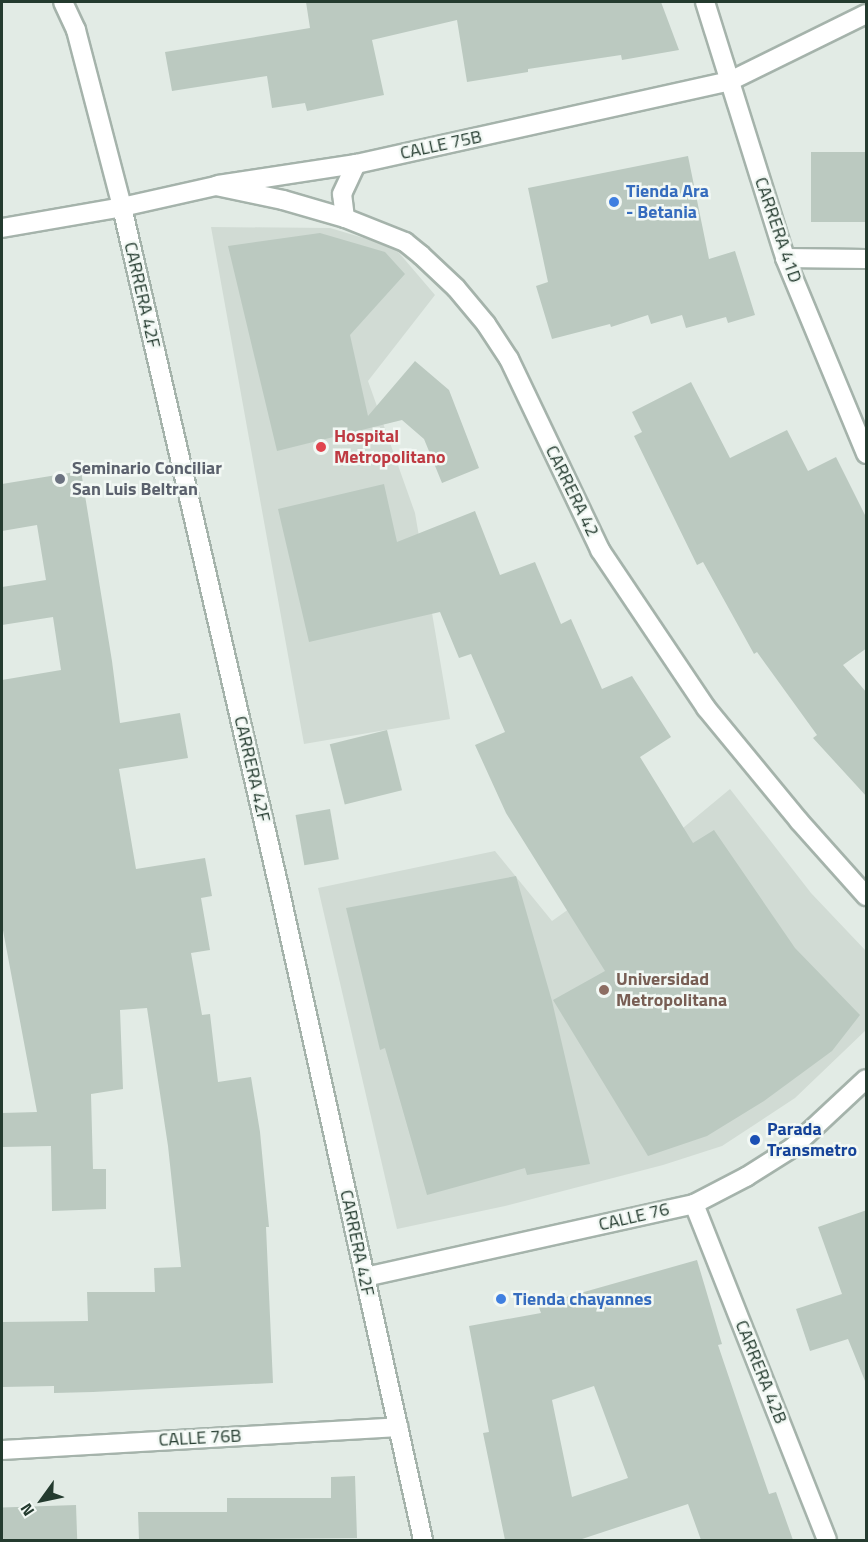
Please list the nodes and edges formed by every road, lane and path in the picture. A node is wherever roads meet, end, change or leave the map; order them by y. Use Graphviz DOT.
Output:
graph roads {
  1 [pos="63,2"];
  2 [pos="705,2"];
  3 [pos="867,14"];
  4 [pos="730,81"];
  5 [pos="356,164"];
  6 [pos="216,186"];
  7 [pos="122,207"];
  8 [pos="345,218"];
  9 [pos="2,228"];
  10 [pos="786,258"];
  11 [pos="867,259"];
  12 [pos="867,454"];
  13 [pos="867,896"];
  14 [pos="867,1079"];
  15 [pos="694,1204"];
  16 [pos="365,1277"];
  17 [pos="398,1426"];
  18 [pos="2,1450"];
  19 [pos="423,1540"];
  20 [pos="827,1540"];
  1 -- 7 [label="street, CARRERA 42F"];
  2 -- 4 [label="street, CARRERA 41D"];
  3 -- 4 [label="street, CALLE 75B"];
  4 -- 5 [label="street, CALLE 75B"];
  4 -- 10 [label="street, CARRERA 41D"];
  5 -- 6 [label="street, CALLE 75B"];
  5 -- 8 [label="street"];
  6 -- 7 [label="street, CALLE 75B"];
  6 -- 8 [label="street, CARRERA 42"];
  7 -- 9 [label="street, CALLE 75B"];
  7 -- 16 [label="street, CARRERA 42F"];
  8 -- 13 [label="street, CARRERA 42"];
  10 -- 11 [label="street"];
  10 -- 12 [label="street, CARRERA 41D"];
  14 -- 15 [label="street, CALLE 76"];
  15 -- 16 [label="street, CALLE 76"];
  15 -- 20 [label="street, CARRERA 42B"];
  16 -- 17 [label="street, CARRERA 42F"];
  17 -- 18 [label="street, CALLE 76B"];
  17 -- 19 [label="street, CARRERA 42F"];
}
